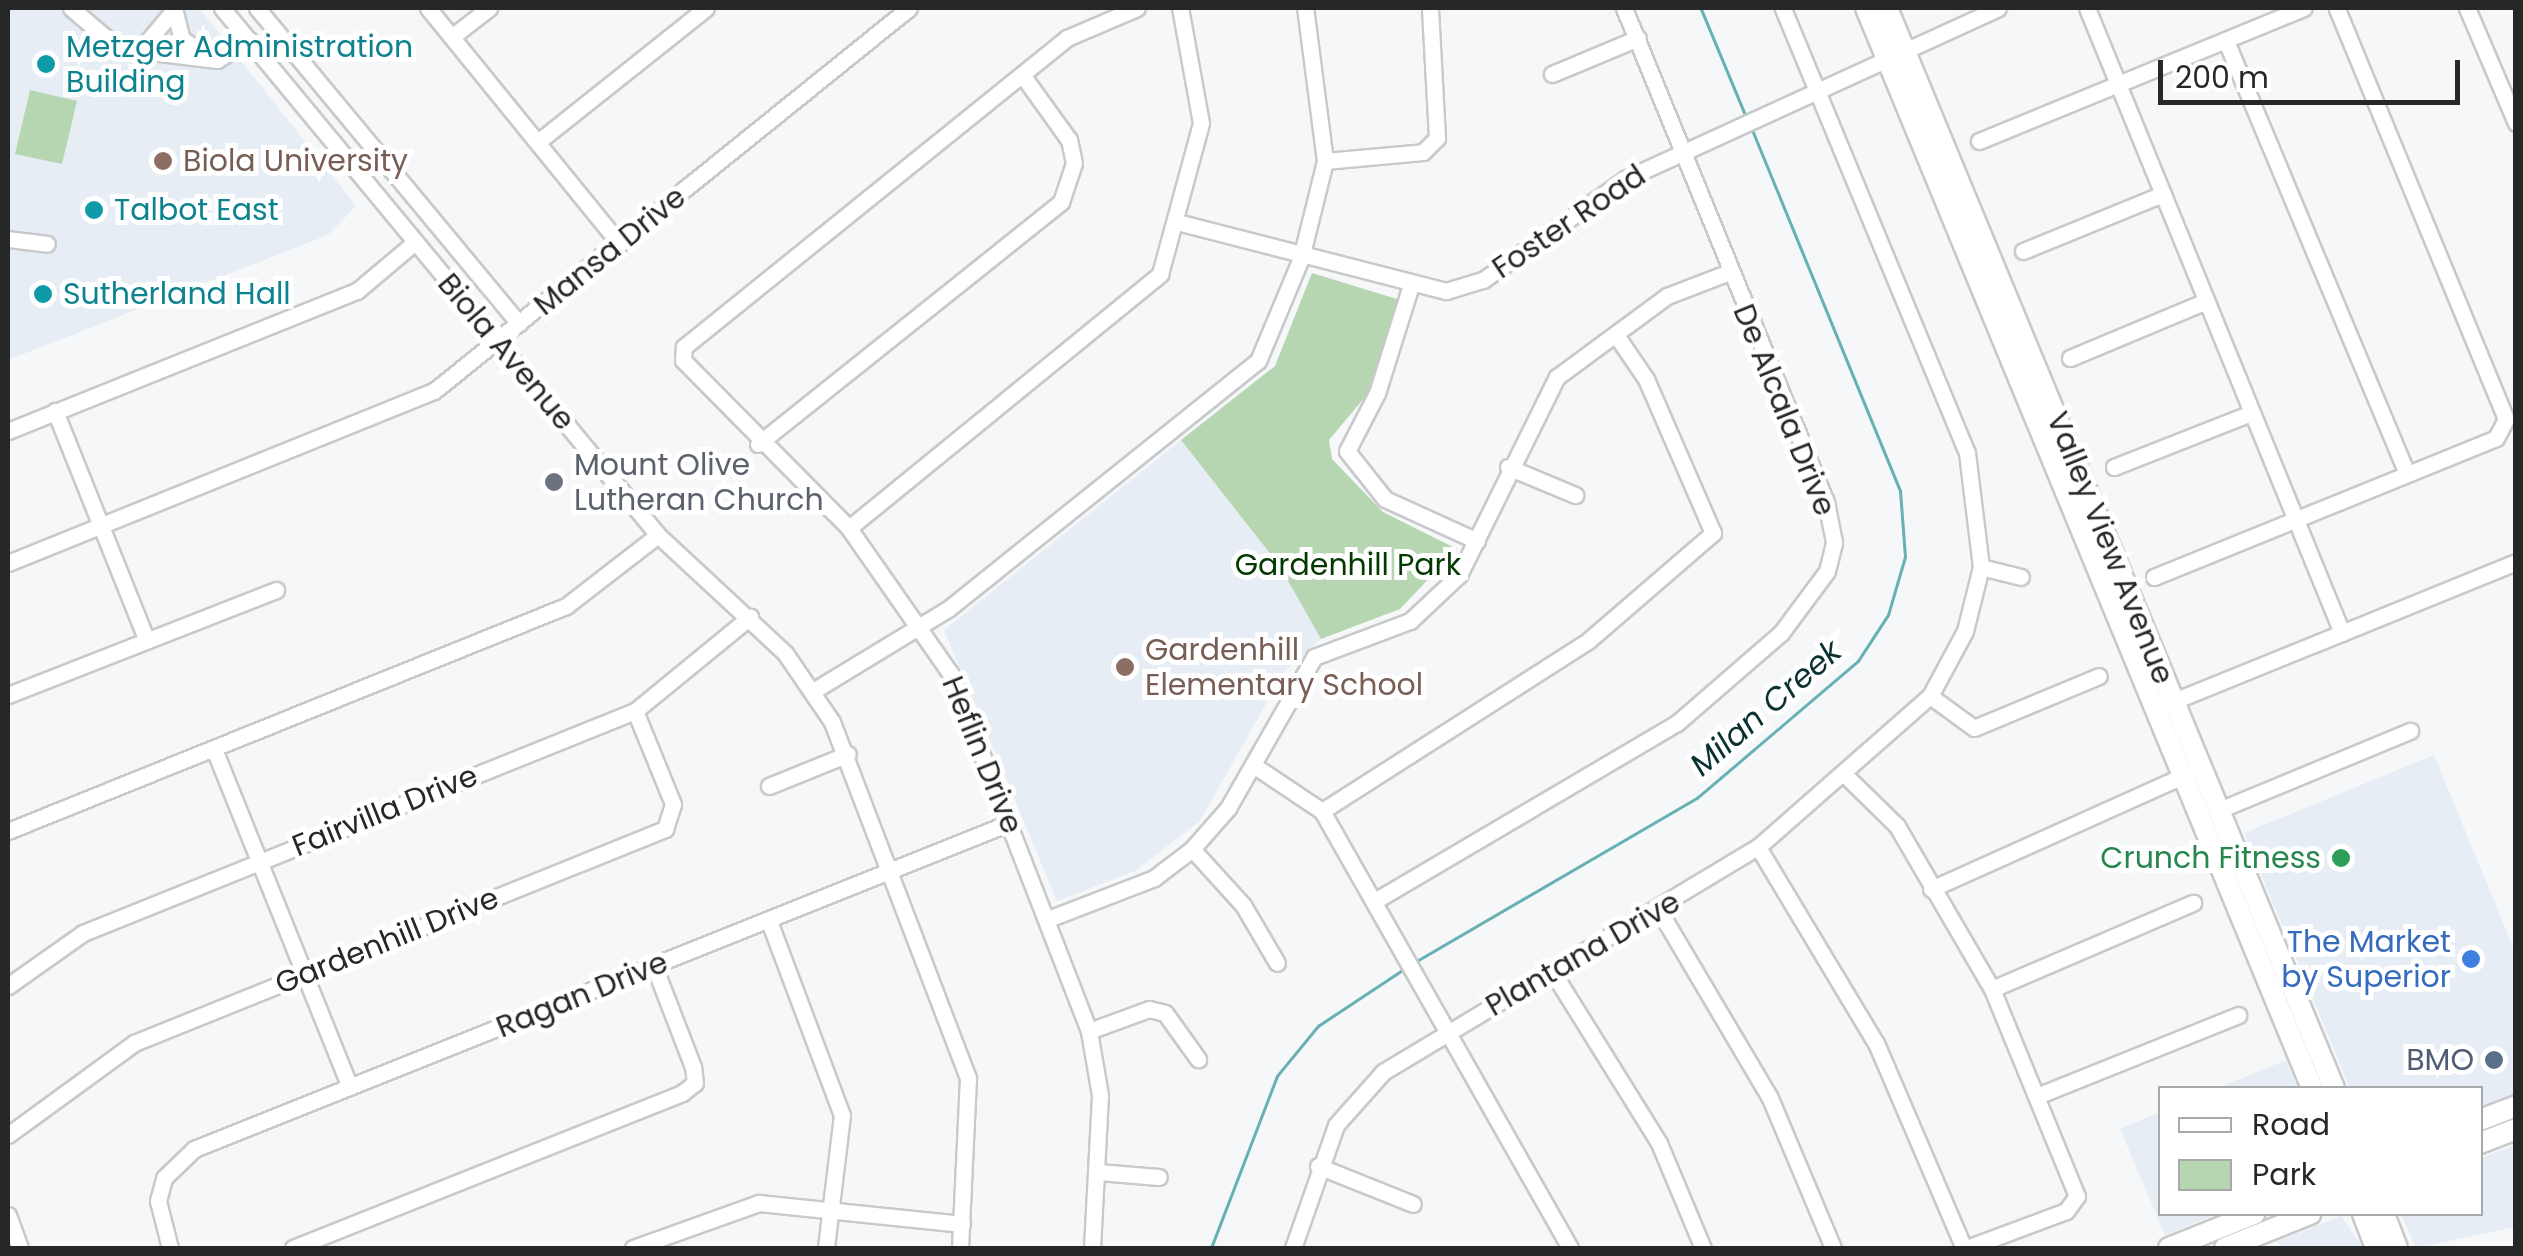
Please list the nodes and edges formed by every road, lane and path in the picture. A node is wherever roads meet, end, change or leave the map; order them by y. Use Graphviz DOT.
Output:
graph roads {
  1 [pos="71,8"];
  2 [pos="174,8"];
  3 [pos="222,8"];
  4 [pos="257,8"];
  5 [pos="428,8"];
  6 [pos="488,8"];
  7 [pos="706,8"];
  8 [pos="1138,8"];
  9 [pos="1180,8"];
  10 [pos="1305,8"];
  11 [pos="1430,8"];
  12 [pos="1624,8"];
  13 [pos="1783,8"];
  14 [pos="1866,8"];
  15 [pos="1887,8"];
  16 [pos="1998,8"];
  17 [pos="2087,8"];
  18 [pos="2304,8"];
  19 [pos="2337,8"];
  20 [pos="2468,8"];
  21 [pos="904,9"];
  22 [pos="452,36"];
  23 [pos="1638,38"];
  24 [pos="249,40"];
  25 [pos="2226,41"];
  26 [pos="141,49"];
  27 [pos="1894,51"];
  28 [pos="213,60"];
  29 [pos="1552,74"];
  30 [pos="1024,76"];
  31 [pos="2118,82"];
  32 [pos="1815,86"];
  33 [pos="2516,123"];
  34 [pos="540,141"];
  35 [pos="1979,141"];
  36 [pos="1684,150"];
  37 [pos="1326,160"];
  38 [pos="2163,194"];
  39 [pos="1178,222"];
  40 [pos="8,239"];
  41 [pos="415,242"];
  42 [pos="47,244"];
  43 [pos="620,244"];
  44 [pos="2023,251"];
  45 [pos="1301,258"];
  46 [pos="1728,273"];
  47 [pos="1410,288"];
  48 [pos="2206,301"];
  49 [pos="519,324"];
  50 [pos="1616,335"];
  51 [pos="498,341"];
  52 [pos="2070,358"];
  53 [pos="55,412"];
  54 [pos="2251,413"];
  55 [pos="8,431"];
  56 [pos="758,444"];
  57 [pos="1508,467"];
  58 [pos="2114,467"];
  59 [pos="2407,474"];
  60 [pos="1575,495"];
  61 [pos="2294,518"];
  62 [pos="102,525"];
  63 [pos="849,528"];
  64 [pos="658,535"];
  65 [pos="1477,542"];
  66 [pos="2516,562"];
  67 [pos="8,563"];
  68 [pos="1982,568"];
  69 [pos="2021,577"];
  70 [pos="2154,577"];
  71 [pos="276,590"];
  72 [pos="750,617"];
  73 [pos="924,627"];
  74 [pos="2342,632"];
  75 [pos="146,638"];
  76 [pos="2099,676"];
  77 [pos="813,691"];
  78 [pos="8,696"];
  79 [pos="1930,696"];
  80 [pos="2164,705"];
  81 [pos="635,711"];
  82 [pos="2410,731"];
  83 [pos="214,748"];
  84 [pos="848,754"];
  85 [pos="1253,765"];
  86 [pos="2192,772"];
  87 [pos="1846,776"];
  88 [pos="769,786"];
  89 [pos="1322,810"];
  90 [pos="2219,810"];
  91 [pos="1009,823"];
  92 [pos="8,831"];
  93 [pos="1758,847"];
  94 [pos="1192,848"];
  95 [pos="258,862"];
  96 [pos="892,870"];
  97 [pos="1931,888"];
  98 [pos="1378,899"];
  99 [pos="2192,903"];
  100 [pos="1660,912"];
  101 [pos="1048,920"];
  102 [pos="769,921"];
  103 [pos="1278,963"];
  104 [pos="654,966"];
  105 [pos="1552,971"];
  106 [pos="304,974"];
  107 [pos="8,986"];
  108 [pos="1992,989"];
  109 [pos="2238,1015"];
  110 [pos="1089,1030"];
  111 [pos="1451,1031"];
  112 [pos="1198,1059"];
  113 [pos="2311,1086"];
  114 [pos="2333,1086"];
  115 [pos="350,1087"];
  116 [pos="2036,1096"];
  117 [pos="2516,1106"];
  118 [pos="2483,1119"];
  119 [pos="2516,1129"];
  120 [pos="8,1135"];
  121 [pos="2483,1142"];
  122 [pos="1318,1166"];
  123 [pos="1098,1172"];
  124 [pos="1159,1177"];
  125 [pos="1413,1204"];
  126 [pos="831,1208"];
  127 [pos="8,1215"];
  128 [pos="2249,1216"];
  129 [pos="2305,1216"];
  130 [pos="2364,1216"];
  131 [pos="2385,1216"];
  132 [pos="962,1224"];
  133 [pos="20,1248"];
  134 [pos="170,1248"];
  135 [pos="293,1248"];
  136 [pos="634,1248"];
  137 [pos="826,1248"];
  138 [pos="960,1248"];
  139 [pos="1092,1248"];
  140 [pos="1293,1248"];
  141 [pos="1570,1248"];
  142 [pos="1702,1248"];
  143 [pos="1834,1248"];
  144 [pos="1966,1248"];
  145 [pos="2169,1248"];
  146 [pos="2225,1248"];
  147 [pos="2376,1248"];
  148 [pos="2398,1248"];
  1 -- 26 [label="street"];
  2 -- 26 [label="street"];
  2 -- 28 [label="street"];
  3 -- 24 [label="street, Biola Avenue"];
  4 -- 49 [label="street, Biola Avenue"];
  5 -- 22 [label="street"];
  6 -- 22 [label="street"];
  7 -- 34 [label="street"];
  8 -- 30 [label="street"];
  9 -- 39 [label="street"];
  10 -- 37 [label="street"];
  11 -- 37 [label="street"];
  12 -- 23 [label="street, De Alcala Drive"];
  13 -- 32 [label="street"];
  14 -- 27 [label="main road, Valley View Avenue"];
  15 -- 27 [label="main road, Valley View Avenue"];
  16 -- 27 [label="street, Foster Road"];
  17 -- 31 [label="street"];
  18 -- 25 [label="street"];
  19 -- 59 [label="street"];
  20 -- 33 [label="street"];
  21 -- 43 [label="street, Mansa Drive"];
  22 -- 34 [label="street"];
  23 -- 29 [label="street"];
  23 -- 36 [label="street, De Alcala Drive"];
  24 -- 28 [label="street"];
  24 -- 41 [label="street, Biola Avenue"];
  25 -- 31 [label="street"];
  25 -- 59 [label="street"];
  26 -- 28 [label="street"];
  27 -- 32 [label="street, Foster Road"];
  27 -- 80 [label="main road, Valley View Avenue"];
  30 -- 56 [label="street"];
  30 -- 56 [label="street, Heflin Drive"];
  31 -- 35 [label="street"];
  31 -- 38 [label="street"];
  32 -- 36 [label="street, Foster Road"];
  32 -- 68 [label="street"];
  34 -- 43 [label="street"];
  36 -- 46 [label="street, De Alcala Drive"];
  36 -- 47 [label="street, Foster Road"];
  37 -- 45 [label="street"];
  38 -- 44 [label="street"];
  38 -- 48 [label="street"];
  39 -- 45 [label="street, Foster Road"];
  39 -- 63 [label="street"];
  40 -- 42 [label="street"];
  41 -- 51 [label="street, Biola Avenue"];
  41 -- 53 [label="street"];
  43 -- 49 [label="street, Mansa Drive"];
  45 -- 47 [label="street, Foster Road"];
  45 -- 73 [label="street"];
  46 -- 50 [label="street"];
  46 -- 98 [label="street, De Alcala Drive"];
  47 -- 65 [label="street"];
  48 -- 52 [label="street"];
  48 -- 54 [label="street"];
  49 -- 51 [label="street, Mansa Drive"];
  50 -- 57 [label="street"];
  50 -- 89 [label="street"];
  51 -- 62 [label="street, Mansa Drive"];
  51 -- 64 [label="street, Biola Avenue"];
  53 -- 55 [label="street"];
  53 -- 62 [label="street"];
  54 -- 58 [label="street"];
  54 -- 61 [label="street"];
  56 -- 63 [label="street, Heflin Drive"];
  57 -- 60 [label="street"];
  57 -- 65 [label="street"];
  59 -- 61 [label="street"];
  61 -- 70 [label="street"];
  61 -- 74 [label="street"];
  62 -- 67 [label="street, Mansa Drive"];
  62 -- 75 [label="street"];
  63 -- 73 [label="street, Heflin Drive"];
  64 -- 72 [label="street, Biola Avenue"];
  64 -- 83 [label="street"];
  65 -- 85 [label="street"];
  66 -- 74 [label="street"];
  68 -- 69 [label="street"];
  68 -- 79 [label="street, Plantana Drive"];
  71 -- 75 [label="street"];
  72 -- 77 [label="street, Biola Avenue"];
  72 -- 81 [label="street, Fairvilla Drive"];
  73 -- 77 [label="street"];
  73 -- 91 [label="street, Heflin Drive"];
  74 -- 80 [label="street"];
  75 -- 78 [label="street"];
  76 -- 79 [label="street"];
  77 -- 84 [label="street, Biola Avenue"];
  79 -- 87 [label="street, Plantana Drive"];
  80 -- 86 [label="main road, Valley View Avenue"];
  81 -- 95 [label="street, Fairvilla Drive"];
  81 -- 106 [label="street, Gardenhill Drive"];
  82 -- 90 [label="street"];
  83 -- 92 [label="street"];
  83 -- 95 [label="street"];
  84 -- 88 [label="street"];
  84 -- 96 [label="street, Biola Avenue"];
  85 -- 89 [label="street"];
  85 -- 94 [label="street"];
  86 -- 90 [label="main road, Valley View Avenue"];
  86 -- 97 [label="street"];
  86 -- 113 [label="main road, Valley View Avenue"];
  87 -- 93 [label="street, Plantana Drive"];
  87 -- 97 [label="street"];
  89 -- 98 [label="street"];
  90 -- 114 [label="main road, Valley View Avenue"];
  91 -- 96 [label="street, Ragan Drive"];
  91 -- 101 [label="street, Heflin Drive"];
  93 -- 100 [label="street, Plantana Drive"];
  93 -- 144 [label="street"];
  94 -- 101 [label="street"];
  94 -- 103 [label="street"];
  95 -- 106 [label="street"];
  95 -- 107 [label="street, Fairvilla Drive"];
  96 -- 102 [label="street, Ragan Drive"];
  96 -- 132 [label="street, Biola Avenue"];
  97 -- 108 [label="street"];
  98 -- 111 [label="street"];
  99 -- 108 [label="street"];
  100 -- 105 [label="street, Plantana Drive"];
  100 -- 143 [label="street"];
  101 -- 110 [label="street, Heflin Drive"];
  102 -- 104 [label="street, Ragan Drive"];
  102 -- 126 [label="street"];
  104 -- 115 [label="street, Ragan Drive"];
  104 -- 135 [label="street"];
  105 -- 111 [label="street, Plantana Drive"];
  105 -- 142 [label="street"];
  106 -- 115 [label="street"];
  106 -- 120 [label="street, Gardenhill Drive"];
  108 -- 116 [label="street"];
  109 -- 116 [label="street"];
  110 -- 112 [label="street"];
  110 -- 123 [label="street, Heflin Drive"];
  111 -- 122 [label="street, Plantana Drive"];
  111 -- 141 [label="street"];
  115 -- 134 [label="street, Ragan Drive"];
  116 -- 144 [label="street"];
  117 -- 118 [label="main road"];
  119 -- 121 [label="main road"];
  122 -- 125 [label="street"];
  122 -- 140 [label="street, Plantana Drive"];
  123 -- 124 [label="street"];
  123 -- 139 [label="street, Heflin Drive"];
  126 -- 132 [label="street"];
  126 -- 136 [label="street"];
  126 -- 137 [label="street"];
  127 -- 133 [label="street"];
  128 -- 145 [label="main road"];
  129 -- 146 [label="main road"];
  130 -- 147 [label="main road"];
  131 -- 148 [label="main road"];
  132 -- 138 [label="street, Biola Avenue"];
}
